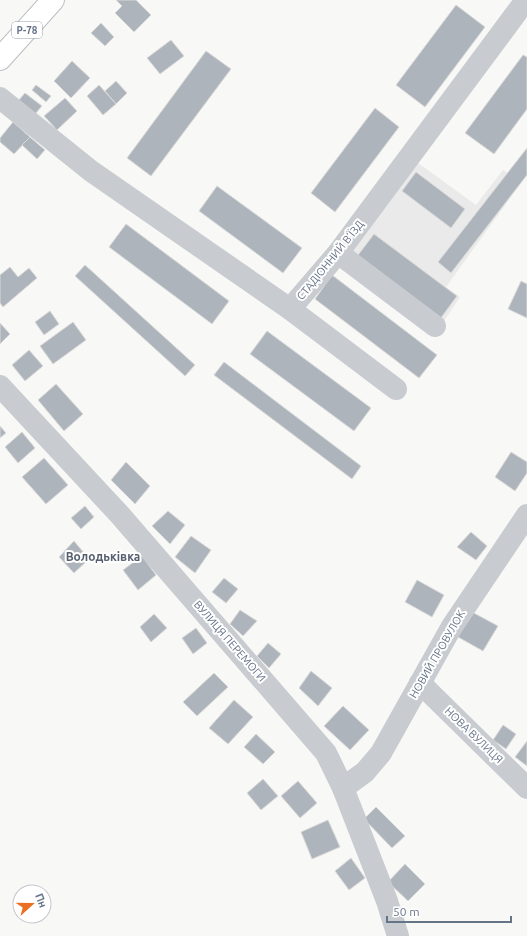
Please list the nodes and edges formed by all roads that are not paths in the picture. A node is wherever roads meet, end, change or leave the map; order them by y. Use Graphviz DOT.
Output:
graph roads {
  1 [pos="53,0"];
  2 [pos="526,0"];
  3 [pos="0,59"];
  4 [pos="0,98"];
  5 [pos="338,253"];
  6 [pos="290,309"];
  7 [pos="435,326"];
  8 [pos="0,386"];
  9 [pos="396,389"];
  10 [pos="527,515"];
  11 [pos="420,683"];
  12 [pos="344,788"];
  13 [pos="527,788"];
  14 [pos="398,936"];
  1 -- 3 [label="main road, Р-78"];
  2 -- 5 [label="street, СТАДІОННИЙ В’ЇЗД"];
  4 -- 6 [label="street, СТАДІОННИЙ В’ЇЗД"];
  5 -- 6 [label="street, СТАДІОННИЙ В’ЇЗД"];
  5 -- 7 [label="street"];
  6 -- 9 [label="street"];
  8 -- 12 [label="street, ВУЛИЦЯ ПЕРЕМОГИ"];
  10 -- 11 [label="street, НОВИЙ ПРОВУЛОК"];
  11 -- 12 [label="street, НОВИЙ ПРОВУЛОК"];
  11 -- 13 [label="street, НОВА ВУЛИЦЯ"];
  12 -- 14 [label="street, ВУЛИЦЯ ПЕРЕМОГИ"];
}
